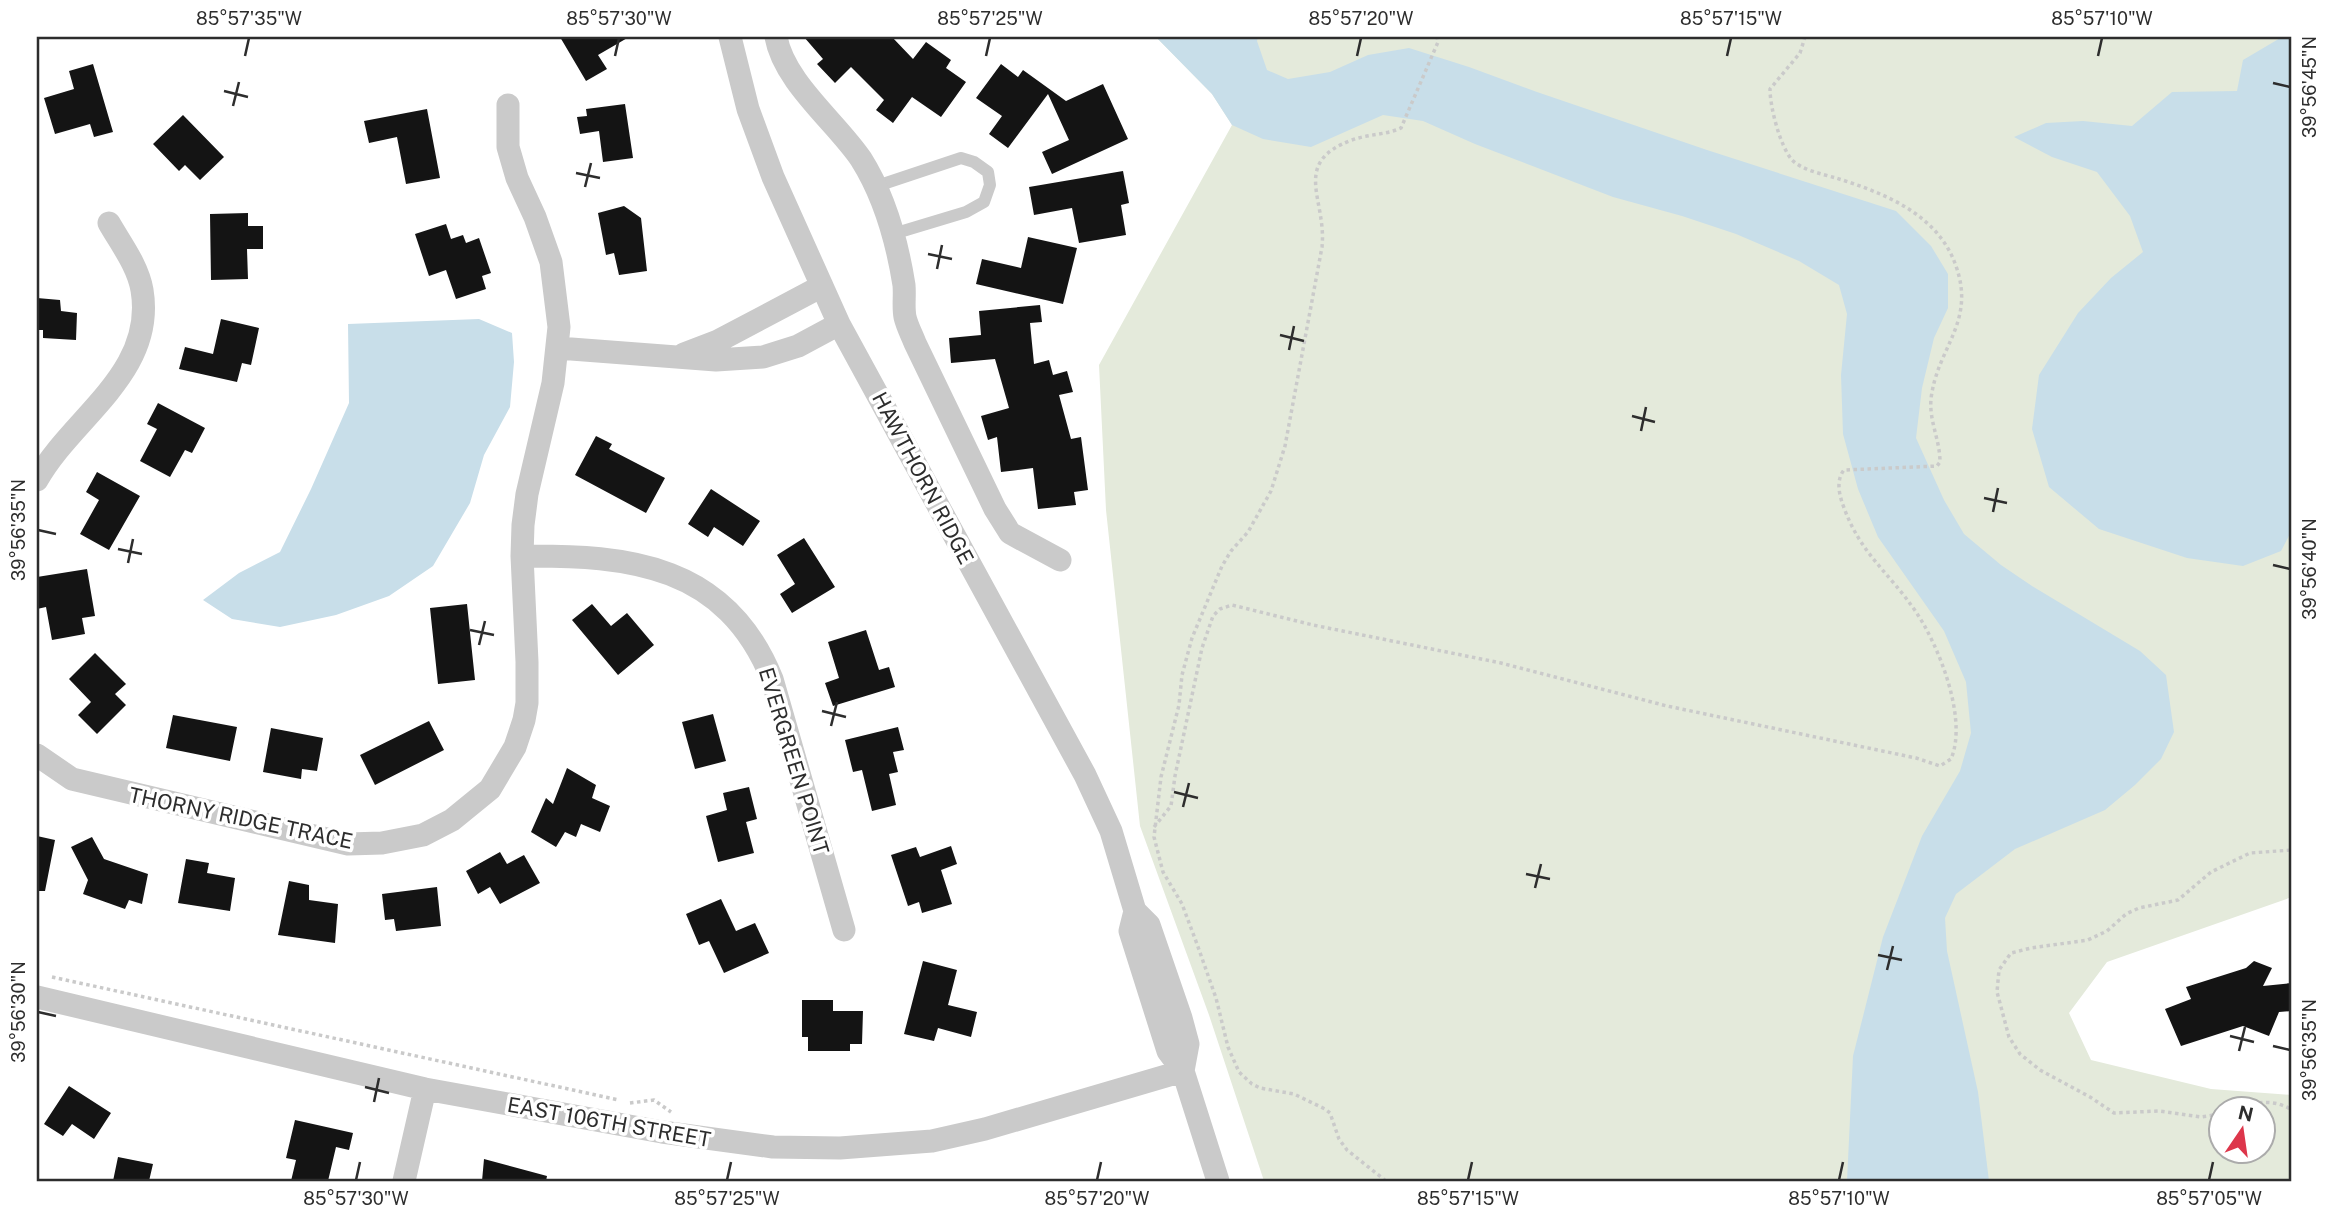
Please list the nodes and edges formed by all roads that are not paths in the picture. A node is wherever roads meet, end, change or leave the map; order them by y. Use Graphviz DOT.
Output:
graph roads {
  1 [pos="730,37"];
  2 [pos="776,37"];
  3 [pos="508,105"];
  4 [pos="877,186"];
  5 [pos="109,223"];
  6 [pos="893,234"];
  7 [pos="822,286"];
  8 [pos="839,324"];
  9 [pos="558,348"];
  10 [pos="677,357"];
  11 [pos="37,480"];
  12 [pos="522,556"];
  13 [pos="1060,560"];
  14 [pos="37,755"];
  15 [pos="845,930"];
  16 [pos="37,997"];
  17 [pos="1183,1071"];
  18 [pos="425,1089"];
  19 [pos="404,1181"];
  20 [pos="1218,1181"];
  1 -- 7 [label="street, HAWTHORN RIDGE"];
  2 -- 4 [label="street"];
  3 -- 9 [label="street, THORNY RIDGE TRACE"];
  4 -- 6 [label="street"];
  4 -- 6 [label="lane"];
  5 -- 11 [label="street"];
  6 -- 13 [label="street"];
  7 -- 8 [label="street, HAWTHORN RIDGE"];
  7 -- 10 [label="street"];
  8 -- 10 [label="street"];
  8 -- 17 [label="street, HAWTHORN RIDGE"];
  9 -- 10 [label="street"];
  9 -- 12 [label="street, THORNY RIDGE TRACE"];
  12 -- 14 [label="street, THORNY RIDGE TRACE"];
  12 -- 15 [label="street, EVERGREEN POINT"];
  16 -- 18 [label="street, EAST 106TH STREET"];
  17 -- 18 [label="street, EAST 106TH STREET"];
  17 -- 20 [label="street, HAWTHORN RIDGE"];
  18 -- 19 [label="street"];
}
